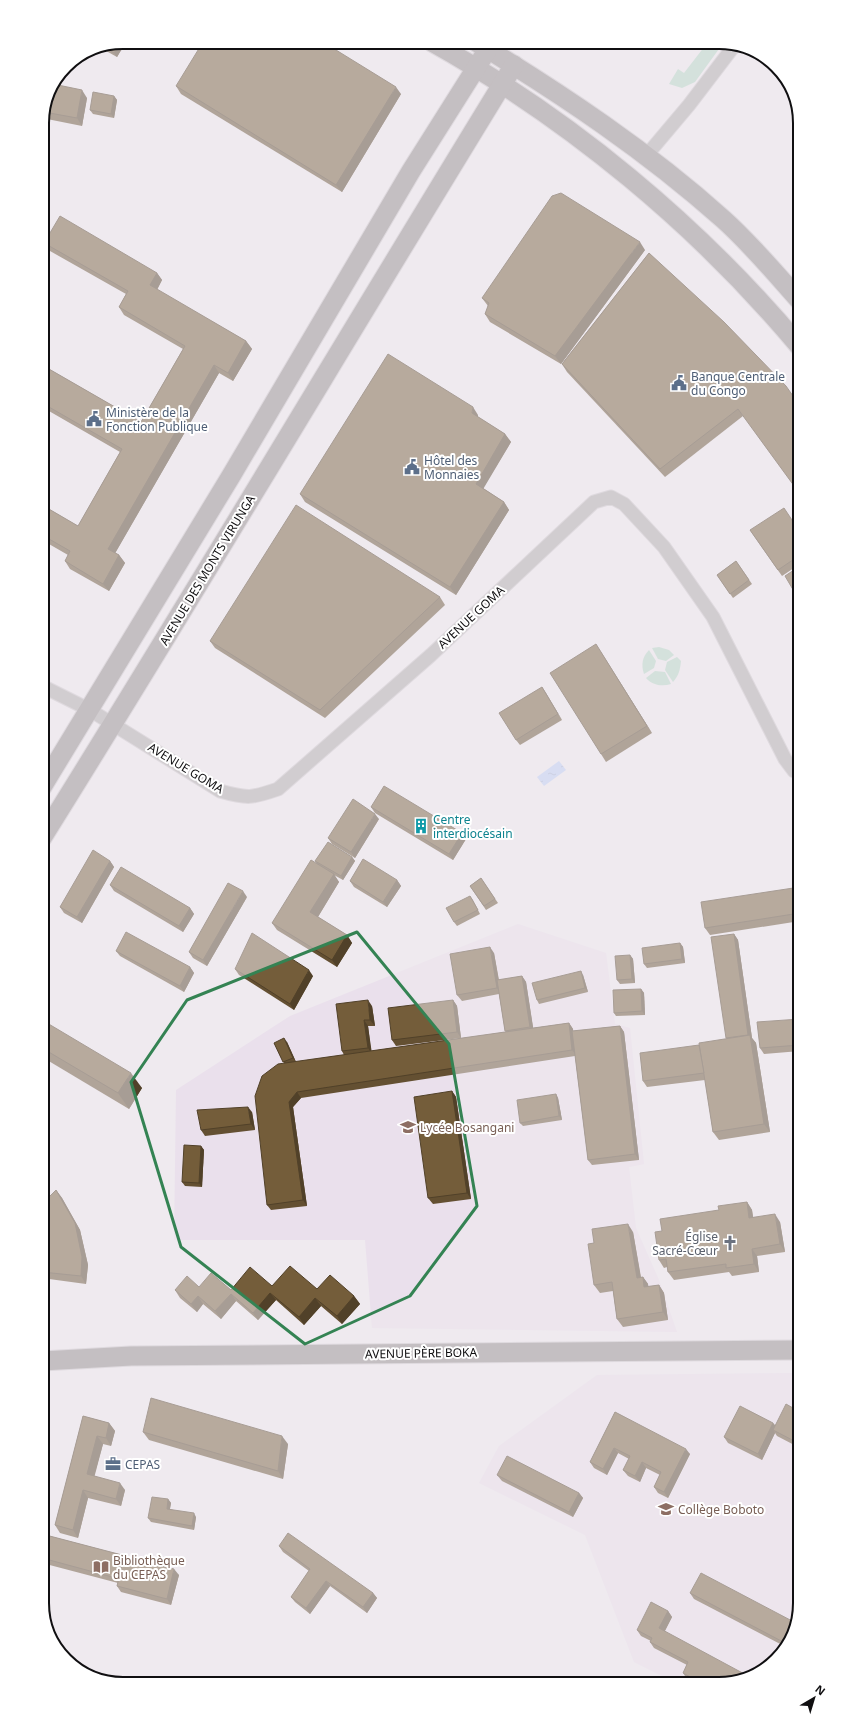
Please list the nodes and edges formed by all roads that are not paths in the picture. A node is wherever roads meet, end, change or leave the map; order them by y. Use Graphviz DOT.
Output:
graph roads {
  1 [pos="443,49"];
  2 [pos="481,49"];
  3 [pos="487,49"];
  4 [pos="731,50"];
  5 [pos="514,65"];
  6 [pos="475,69"];
  7 [pos="502,85"];
  8 [pos="646,156"];
  9 [pos="793,293"];
  10 [pos="793,340"];
  11 [pos="49,690"];
  12 [pos="90,710"];
  13 [pos="113,724"];
  14 [pos="793,770"];
  15 [pos="49,776"];
  16 [pos="49,827"];
  17 [pos="793,1350"];
  18 [pos="49,1361"];
  1 -- 6 [label="street"];
  2 -- 6 [label="street"];
  3 -- 5 [label="street"];
  4 -- 8 [label="street"];
  5 -- 7 [label="street, AVENUE DES MONTS VIRUNGA"];
  5 -- 8 [label="street"];
  6 -- 7 [label="street"];
  6 -- 12 [label="street"];
  7 -- 10 [label="street"];
  7 -- 13 [label="street, AVENUE DES MONTS VIRUNGA"];
  8 -- 9 [label="street"];
  11 -- 12 [label="street, AVENUE GOMA"];
  12 -- 13 [label="street, AVENUE GOMA"];
  12 -- 15 [label="street"];
  13 -- 14 [label="street, AVENUE GOMA"];
  13 -- 16 [label="street, AVENUE DES MONTS VIRUNGA"];
  17 -- 18 [label="street, AVENUE PÈRE BOKA"];
}
